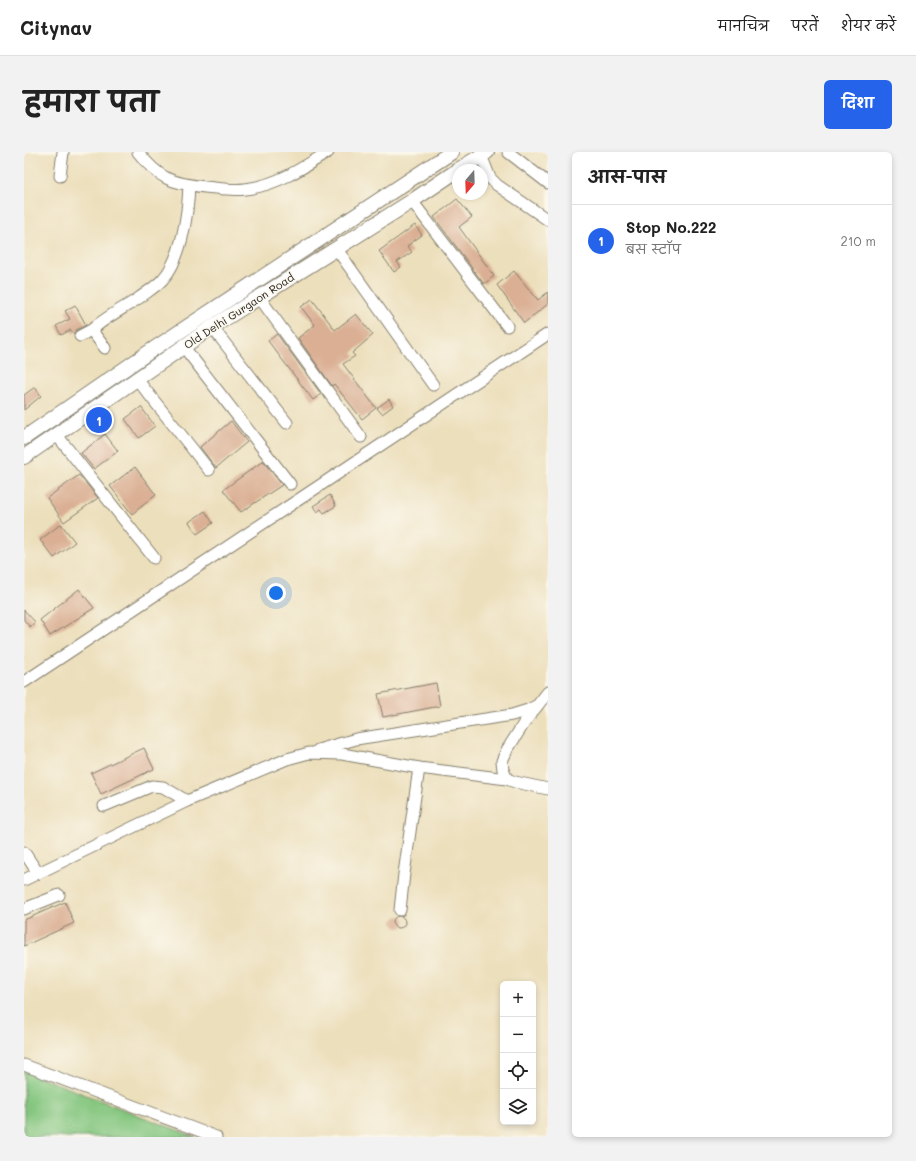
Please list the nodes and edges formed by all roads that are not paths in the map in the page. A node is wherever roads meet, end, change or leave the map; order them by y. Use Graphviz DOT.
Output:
graph roads {
  1 [pos="63,152"];
  2 [pos="138,152"];
  3 [pos="328,152"];
  4 [pos="452,152"];
  5 [pos="508,152"];
  6 [pos="484,153"];
  7 [pos="467,164"];
  8 [pos="452,174"];
  9 [pos="60,176"];
  10 [pos="548,183"];
  11 [pos="189,185"];
  12 [pos="412,201"];
  13 [pos="548,220"];
  14 [pos="336,248"];
  15 [pos="259,297"];
  16 [pos="212,326"];
  17 [pos="507,326"];
  18 [pos="93,329"];
  19 [pos="548,334"];
  20 [pos="80,336"];
  21 [pos="183,346"];
  22 [pos="105,348"];
  23 [pos="136,378"];
  24 [pos="433,385"];
  25 [pos="287,423"];
  26 [pos="56,434"];
  27 [pos="25,435"];
  28 [pos="361,437"];
  29 [pos="27,454"];
  30 [pos="209,470"];
  31 [pos="290,484"];
  32 [pos="154,558"];
  33 [pos="24,682"];
  34 [pos="548,692"];
  35 [pos="536,706"];
  36 [pos="309,753"];
  37 [pos="419,768"];
  38 [pos="507,779"];
  39 [pos="548,789"];
  40 [pos="187,801"];
  41 [pos="104,806"];
  42 [pos="24,852"];
  43 [pos="38,873"];
  44 [pos="24,880"];
  45 [pos="59,895"];
  46 [pos="24,909"];
  47 [pos="400,910"];
  48 [pos="24,1064"];
  49 [pos="216,1137"];
  1 -- 9 [label="street"];
  2 -- 11 [label="street"];
  3 -- 11 [label="street"];
  4 -- 27 [label="main road, Old Delhi Gurgaon Road"];
  5 -- 10 [label="street"];
  6 -- 7 [label="main road, Old Delhi Gurgaon Road"];
  6 -- 13 [label="street"];
  8 -- 12 [label="main road, Old Delhi Gurgaon Road"];
  11 -- 18 [label="street"];
  12 -- 14 [label="main road, Old Delhi Gurgaon Road"];
  12 -- 17 [label="street"];
  14 -- 15 [label="main road, Old Delhi Gurgaon Road"];
  14 -- 24 [label="street"];
  15 -- 16 [label="main road, Old Delhi Gurgaon Road"];
  15 -- 28 [label="street"];
  16 -- 21 [label="main road, Old Delhi Gurgaon Road"];
  16 -- 25 [label="street"];
  18 -- 20 [label="street"];
  18 -- 22 [label="street"];
  19 -- 33 [label="street"];
  21 -- 23 [label="main road, Old Delhi Gurgaon Road"];
  21 -- 31 [label="street"];
  23 -- 26 [label="main road, Old Delhi Gurgaon Road"];
  23 -- 30 [label="street"];
  26 -- 29 [label="main road, Old Delhi Gurgaon Road"];
  26 -- 32 [label="street"];
  27 -- 29 [label="street"];
  34 -- 35 [label="street"];
  35 -- 36 [label="street"];
  35 -- 38 [label="street"];
  36 -- 37 [label="street"];
  36 -- 40 [label="street"];
  37 -- 38 [label="street"];
  37 -- 47 [label="street"];
  38 -- 39 [label="street"];
  40 -- 41 [label="street"];
  40 -- 43 [label="street"];
  42 -- 43 [label="street"];
  43 -- 44 [label="street"];
  45 -- 46 [label="street"];
  48 -- 49 [label="street"];
}
